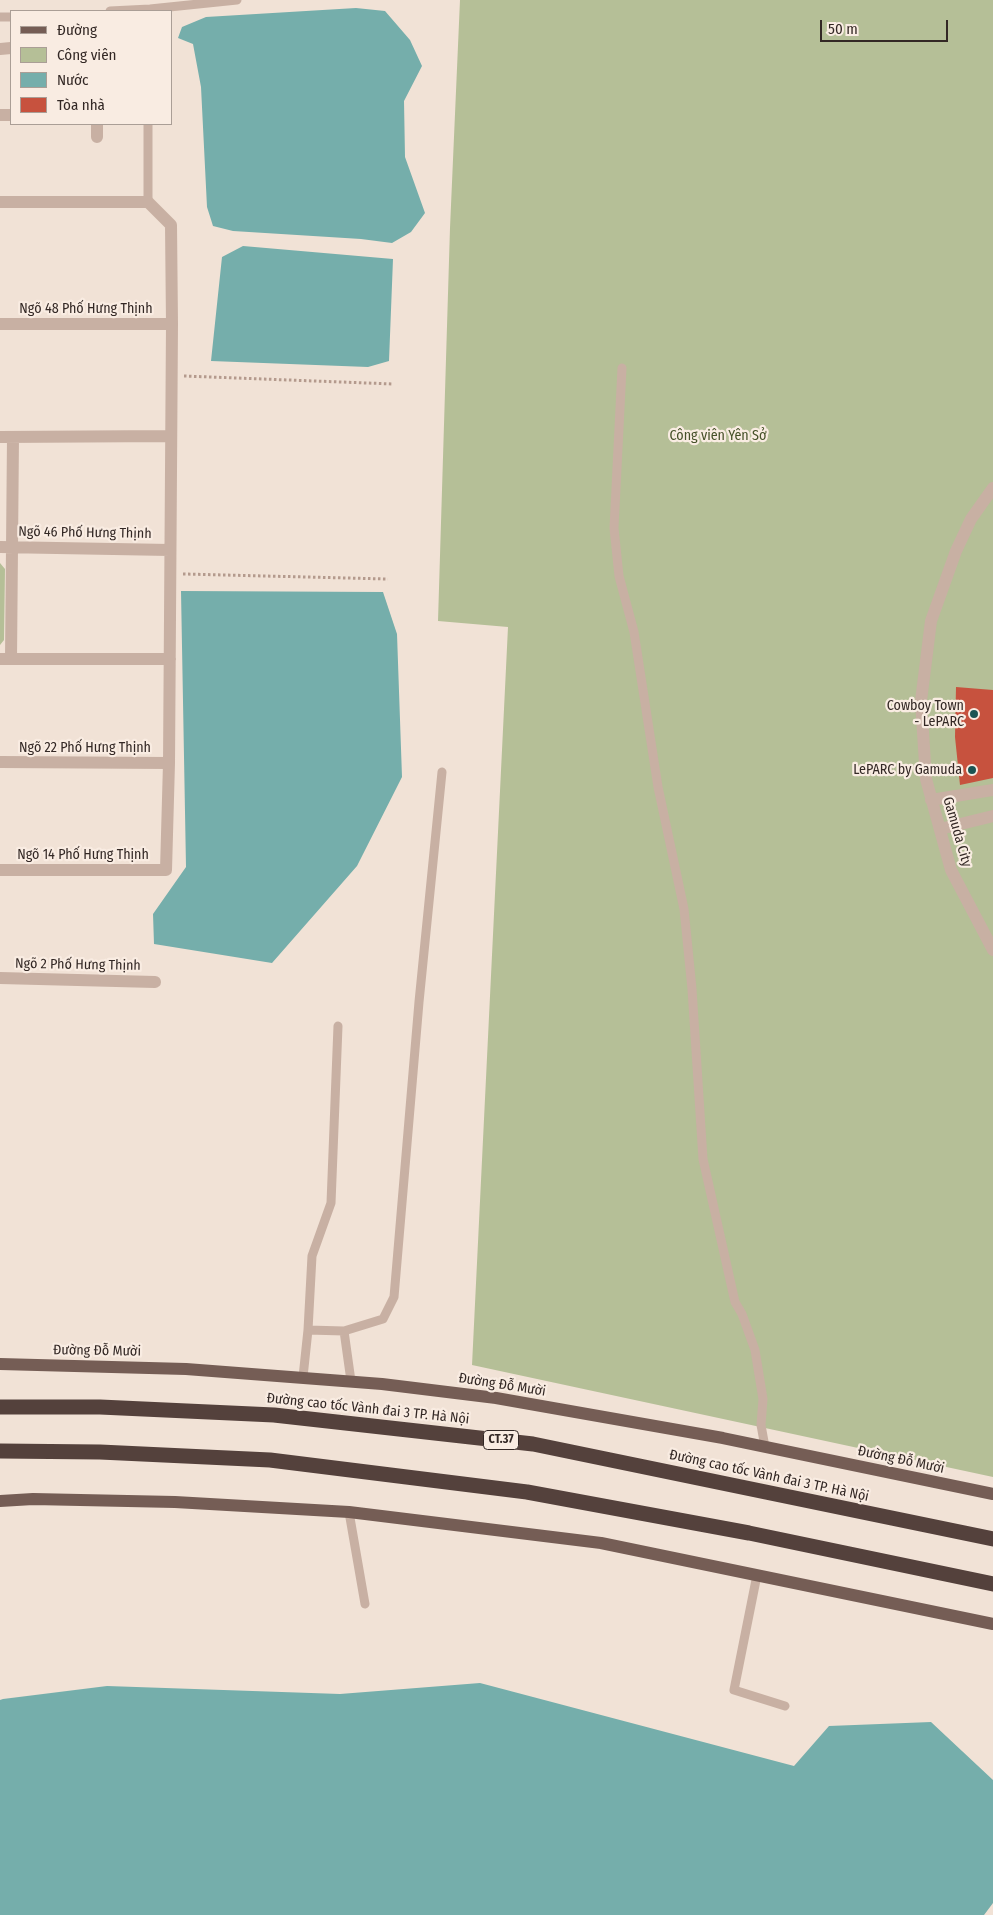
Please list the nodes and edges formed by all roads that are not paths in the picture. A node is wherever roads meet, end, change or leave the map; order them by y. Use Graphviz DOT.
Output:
graph roads {
  1 [pos="237,0"];
  2 [pos="150,10"];
  3 [pos="97,125"];
  4 [pos="148,125"];
  5 [pos="97,137"];
  6 [pos="0,202"];
  7 [pos="148,202"];
  8 [pos="0,324"];
  9 [pos="172,324"];
  10 [pos="622,368"];
  11 [pos="171,436"];
  12 [pos="0,437"];
  13 [pos="13,437"];
  14 [pos="993,488"];
  15 [pos="6,547"];
  16 [pos="170,550"];
  17 [pos="6,659"];
  18 [pos="170,659"];
  19 [pos="0,762"];
  20 [pos="169,763"];
  21 [pos="442,772"];
  22 [pos="993,790"];
  23 [pos="931,800"];
  24 [pos="993,816"];
  25 [pos="940,829"];
  26 [pos="0,870"];
  27 [pos="993,950"];
  28 [pos="0,978"];
  29 [pos="155,982"];
  30 [pos="338,1026"];
  31 [pos="308,1330"];
  32 [pos="344,1331"];
  33 [pos="0,1364"];
  34 [pos="303,1377"];
  35 [pos="351,1381"];
  36 [pos="0,1407"];
  37 [pos="765,1447"];
  38 [pos="0,1451"];
  39 [pos="993,1494"];
  40 [pos="0,1500"];
  41 [pos="349,1512"];
  42 [pos="993,1539"];
  43 [pos="757,1575"];
  44 [pos="993,1584"];
  45 [pos="365,1604"];
  46 [pos="993,1624"];
  47 [pos="785,1706"];
  1 -- 2 [label="lane"];
  3 -- 5 [label="street"];
  4 -- 7 [label="lane"];
  6 -- 7 [label="street"];
  7 -- 9 [label="street"];
  8 -- 9 [label="street, Ngõ 48 Phố Hưng Thịnh"];
  9 -- 11 [label="street"];
  10 -- 37 [label="lane"];
  11 -- 13 [label="street"];
  11 -- 16 [label="street"];
  12 -- 13 [label="street"];
  13 -- 15 [label="street"];
  14 -- 23 [label="street, Gamuda City"];
  15 -- 16 [label="street, Ngõ 46 Phố Hưng Thịnh"];
  15 -- 17 [label="street"];
  16 -- 18 [label="street"];
  17 -- 18 [label="street"];
  18 -- 20 [label="street"];
  19 -- 20 [label="street, Ngõ 22 Phố Hưng Thịnh"];
  20 -- 26 [label="street, Ngõ 14 Phố Hưng Thịnh"];
  21 -- 32 [label="lane"];
  22 -- 23 [label="street"];
  23 -- 25 [label="street, Gamuda City"];
  24 -- 25 [label="street"];
  25 -- 27 [label="street, Gamuda City"];
  28 -- 29 [label="street, Ngõ 2 Phố Hưng Thịnh"];
  30 -- 31 [label="lane"];
  31 -- 32 [label="lane"];
  31 -- 34 [label="lane"];
  32 -- 35 [label="lane"];
  33 -- 34 [label="main road, Đường Đỗ Mười"];
  34 -- 35 [label="main road, Đường Đỗ Mười"];
  35 -- 37 [label="main road, Đường Đỗ Mười"];
  36 -- 42 [label="highway, Đường cao tốc Vành đai 3 TP. Hà Nội / CT.37"];
  37 -- 39 [label="main road, Đường Đỗ Mười"];
  38 -- 44 [label="highway"];
  40 -- 41 [label="main road"];
  41 -- 43 [label="main road"];
  41 -- 45 [label="lane"];
  43 -- 46 [label="main road"];
  43 -- 47 [label="lane"];
}
